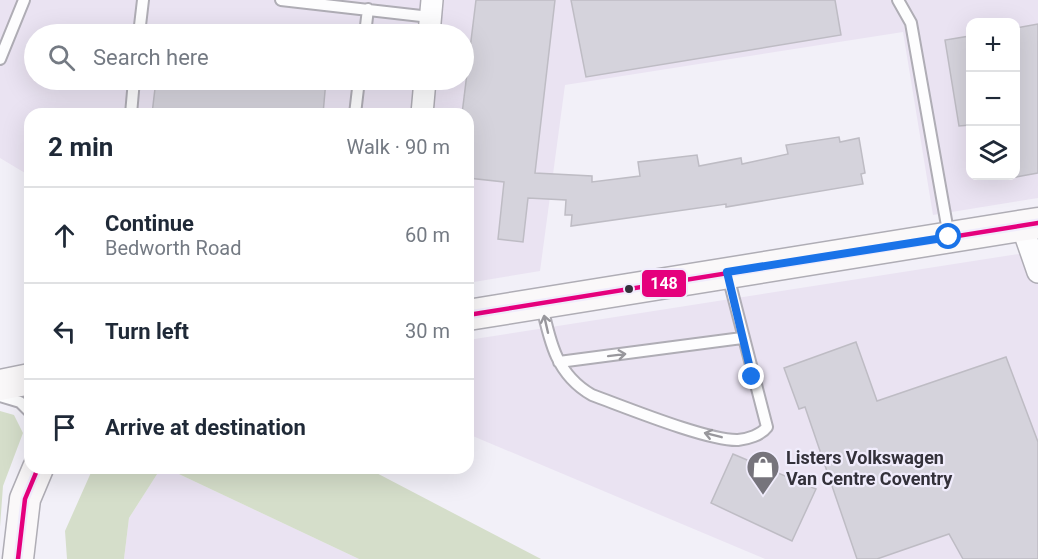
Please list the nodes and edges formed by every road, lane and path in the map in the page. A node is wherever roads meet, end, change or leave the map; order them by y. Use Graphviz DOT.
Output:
graph roads {
  1 [pos="24,0"];
  2 [pos="143,0"];
  3 [pos="282,0"];
  4 [pos="898,0"];
  5 [pos="368,9"];
  6 [pos="430,17"];
  7 [pos="140,24"];
  8 [pos="366,24"];
  9 [pos="0,59"];
  10 [pos="134,90"];
  11 [pos="358,90"];
  12 [pos="424,90"];
  13 [pos="132,108"];
  14 [pos="356,108"];
  15 [pos="423,108"];
  16 [pos="1030,225"];
  17 [pos="949,237"];
  18 [pos="727,272"];
  19 [pos="1038,272"];
  20 [pos="541,303"];
  21 [pos="474,314"];
  22 [pos="742,338"];
  23 [pos="559,362"];
  24 [pos="24,380"];
  25 [pos="0,385"];
  26 [pos="0,396"];
  27 [pos="24,406"];
  28 [pos="35,474"];
  29 [pos="18,559"];
  1 -- 9 [label="lane"];
  2 -- 7 [label="lane"];
  3 -- 5 [label="lane"];
  4 -- 17 [label="lane"];
  5 -- 6 [label="lane"];
  5 -- 8 [label="lane"];
  10 -- 13 [label="lane"];
  11 -- 14 [label="lane"];
  12 -- 15 [label="street"];
  16 -- 17 [label="main road"];
  16 -- 19 [label="street"];
  17 -- 18 [label="main road"];
  18 -- 20 [label="main road"];
  18 -- 22 [label="lane"];
  20 -- 21 [label="main road"];
  23 -- 20 [label="lane, one-way"];
  23 -- 22 [label="lane, one-way"];
  22 -- 23 [label="lane, one-way"];
  24 -- 25 [label="main road"];
  26 -- 27 [label="lane"];
  28 -- 29 [label="main road"];
}
